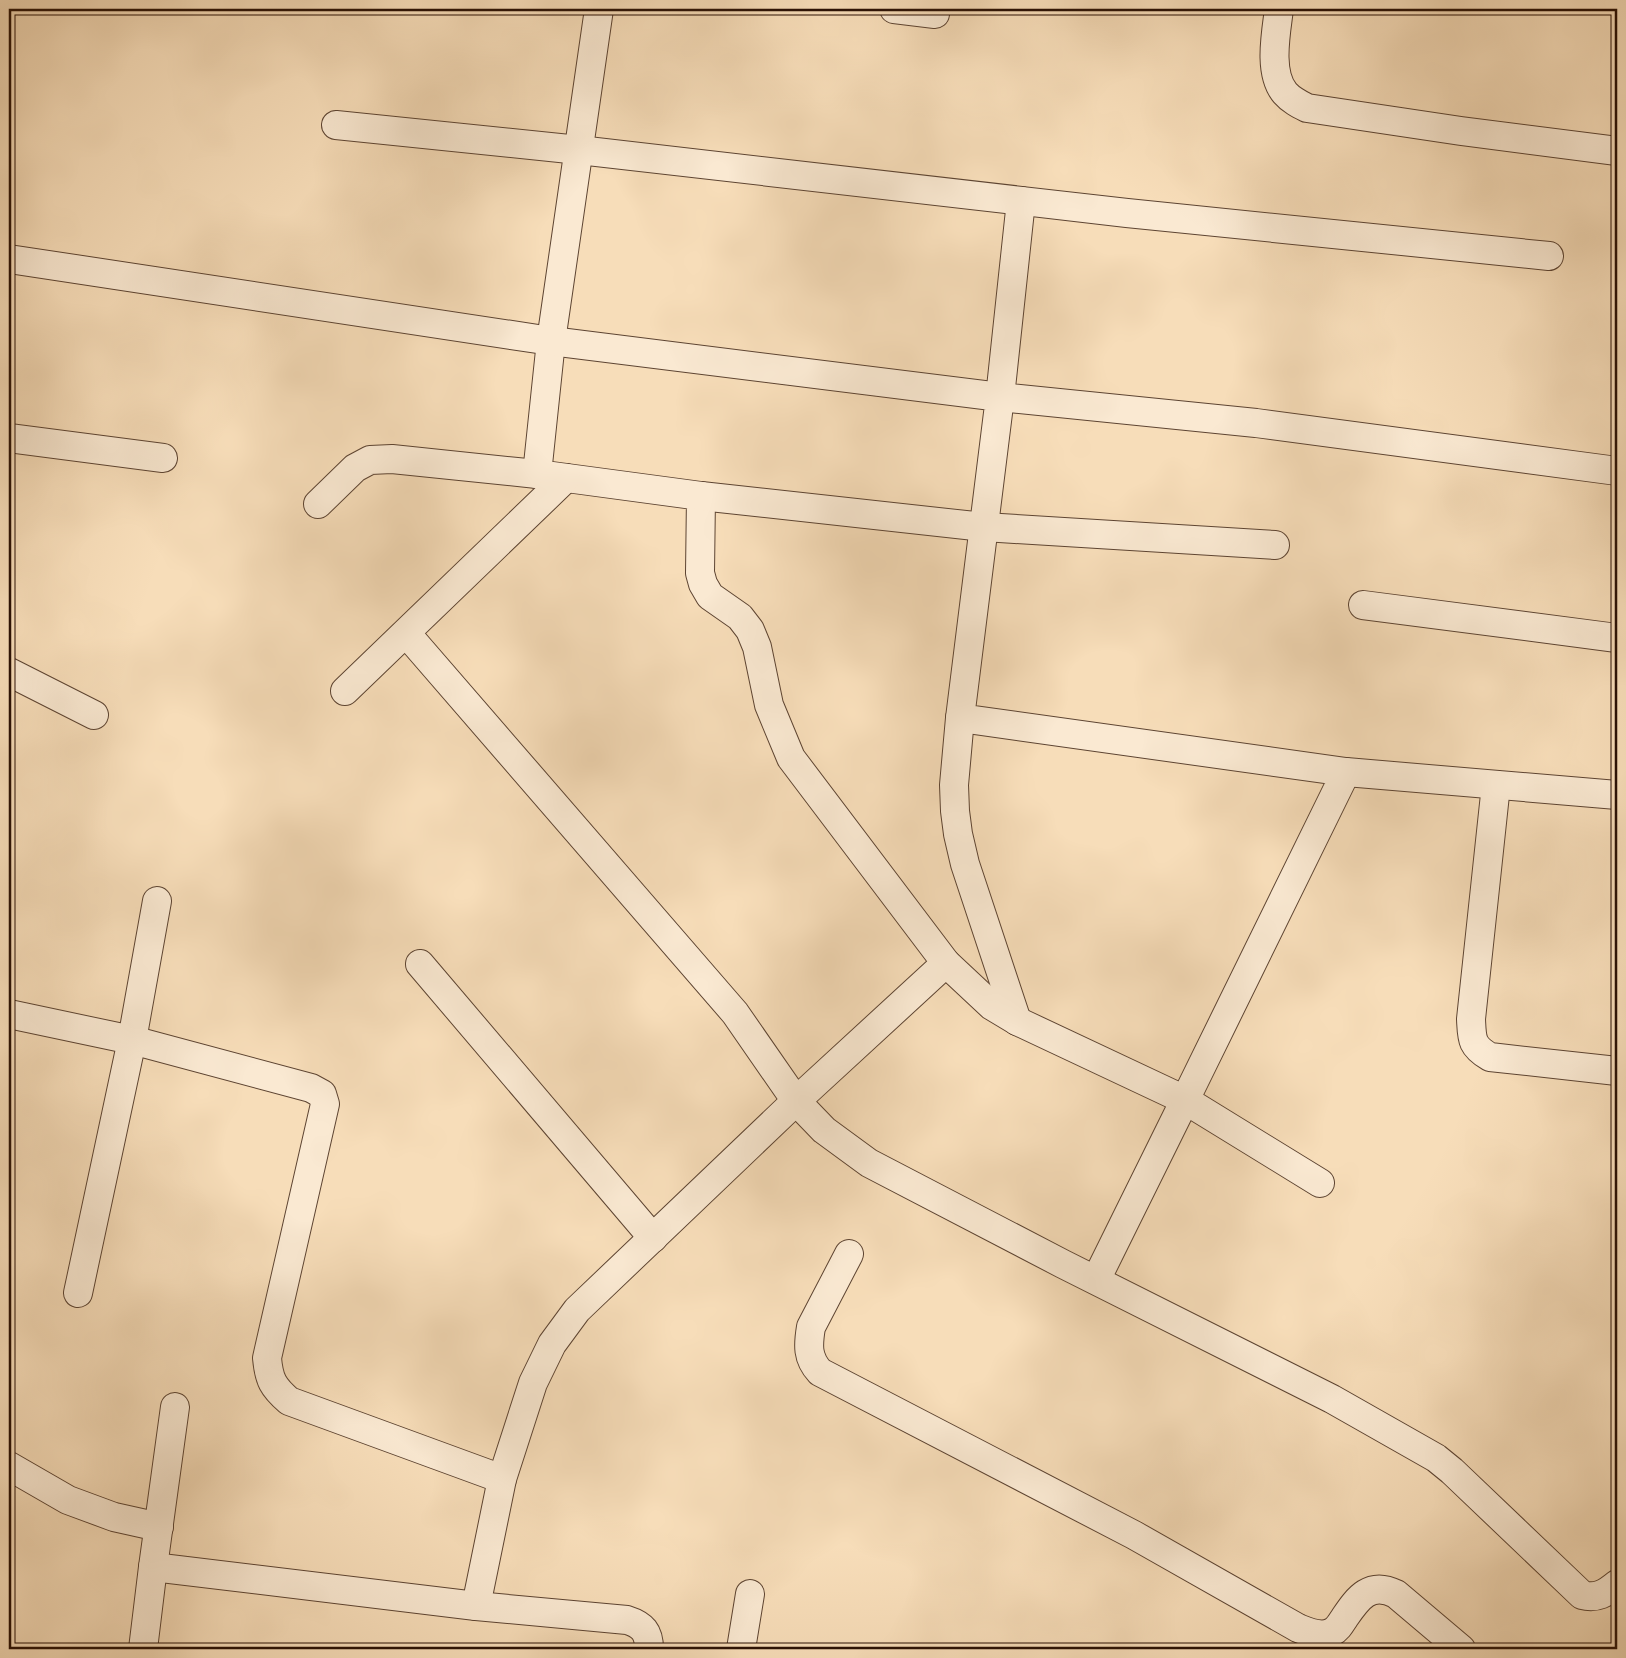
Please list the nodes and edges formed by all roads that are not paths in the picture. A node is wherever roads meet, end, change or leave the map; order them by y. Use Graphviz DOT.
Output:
graph roads {
  1 [pos="599,9"];
  2 [pos="894,9"];
  3 [pos="1278,9"];
  4 [pos="935,14"];
  5 [pos="336,125"];
  6 [pos="578,150"];
  7 [pos="1617,151"];
  8 [pos="1021,201"];
  9 [pos="1549,256"];
  10 [pos="9,259"];
  11 [pos="551,341"];
  12 [pos="1000,396"];
  13 [pos="9,438"];
  14 [pos="163,458"];
  15 [pos="1617,471"];
  16 [pos="537,474"];
  17 [pos="566,478"];
  18 [pos="701,496"];
  19 [pos="318,504"];
  20 [pos="984,527"];
  21 [pos="1275,545"];
  22 [pos="1363,605"];
  23 [pos="406,633"];
  24 [pos="1617,638"];
  25 [pos="9,672"];
  26 [pos="345,691"];
  27 [pos="94,715"];
  28 [pos="960,718"];
  29 [pos="1346,772"];
  30 [pos="1496,785"];
  31 [pos="1617,795"];
  32 [pos="157,901"];
  33 [pos="946,963"];
  34 [pos="420,964"];
  35 [pos="9,1014"];
  36 [pos="1017,1021"];
  37 [pos="132,1040"];
  38 [pos="1617,1071"];
  39 [pos="1185,1100"];
  40 [pos="796,1101"];
  41 [pos="1320,1183"];
  42 [pos="652,1238"];
  43 [pos="849,1254"];
  44 [pos="1096,1280"];
  45 [pos="78,1294"];
  46 [pos="175,1407"];
  47 [pos="9,1466"];
  48 [pos="502,1479"];
  49 [pos="158,1527"];
  50 [pos="153,1567"];
  51 [pos="1617,1584"];
  52 [pos="750,1594"];
  53 [pos="476,1606"];
  54 [pos="143,1649"];
  55 [pos="649,1649"];
  56 [pos="741,1649"];
  57 [pos="1461,1649"];
  1 -- 6 [label="street"];
  2 -- 4 [label="street"];
  3 -- 7 [label="street"];
  5 -- 6 [label="street"];
  6 -- 8 [label="street"];
  6 -- 11 [label="street"];
  8 -- 9 [label="street"];
  8 -- 12 [label="street"];
  10 -- 11 [label="street"];
  11 -- 12 [label="street"];
  11 -- 16 [label="street"];
  12 -- 15 [label="street"];
  12 -- 20 [label="street"];
  13 -- 14 [label="street"];
  16 -- 17 [label="street"];
  16 -- 19 [label="street"];
  17 -- 18 [label="street"];
  17 -- 23 [label="street"];
  18 -- 20 [label="street"];
  18 -- 33 [label="street"];
  20 -- 21 [label="street"];
  20 -- 28 [label="street"];
  22 -- 24 [label="street"];
  23 -- 26 [label="street"];
  23 -- 40 [label="street"];
  25 -- 27 [label="street"];
  28 -- 29 [label="street"];
  28 -- 36 [label="street"];
  29 -- 30 [label="street"];
  29 -- 39 [label="street"];
  30 -- 31 [label="street"];
  30 -- 38 [label="street"];
  32 -- 37 [label="street"];
  33 -- 36 [label="street"];
  33 -- 40 [label="street"];
  34 -- 42 [label="street"];
  35 -- 37 [label="street"];
  36 -- 39 [label="street"];
  37 -- 45 [label="street"];
  37 -- 48 [label="street"];
  39 -- 41 [label="street"];
  39 -- 44 [label="street"];
  40 -- 42 [label="street"];
  40 -- 44 [label="street"];
  42 -- 48 [label="street"];
  43 -- 57 [label="street"];
  44 -- 51 [label="street"];
  46 -- 49 [label="street"];
  47 -- 49 [label="street"];
  48 -- 53 [label="street"];
  49 -- 50 [label="street"];
  50 -- 53 [label="street"];
  50 -- 54 [label="street"];
  52 -- 56 [label="street"];
  53 -- 55 [label="street"];
}
